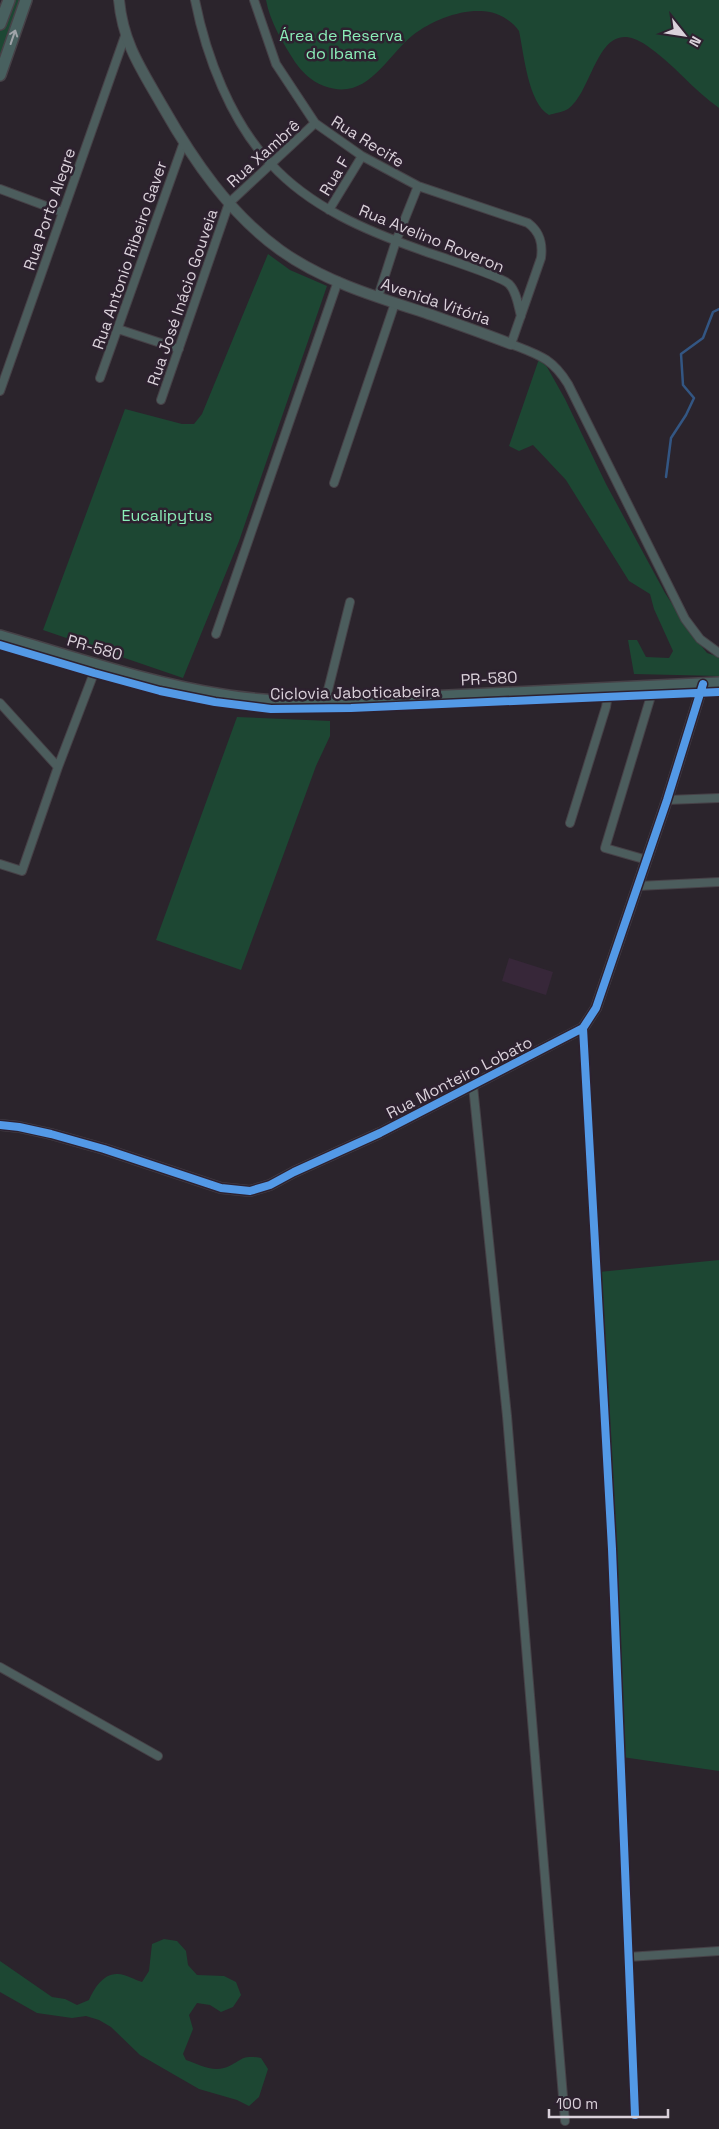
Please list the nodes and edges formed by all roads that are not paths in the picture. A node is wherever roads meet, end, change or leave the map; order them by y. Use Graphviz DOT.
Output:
graph roads {
  1 [pos="9,0"];
  2 [pos="26,0"];
  3 [pos="119,0"];
  4 [pos="196,0"];
  5 [pos="254,0"];
  6 [pos="0,24"];
  7 [pos="125,36"];
  8 [pos="0,75"];
  9 [pos="315,123"];
  10 [pos="184,142"];
  11 [pos="362,156"];
  12 [pos="270,163"];
  13 [pos="418,186"];
  14 [pos="0,190"];
  15 [pos="229,202"];
  16 [pos="329,210"];
  17 [pos="62,212"];
  18 [pos="396,241"];
  19 [pos="338,281"];
  20 [pos="378,297"];
  21 [pos="394,303"];
  22 [pos="521,316"];
  23 [pos="118,329"];
  24 [pos="511,344"];
  25 [pos="179,349"];
  26 [pos="100,378"];
  27 [pos="0,391"];
  28 [pos="161,400"];
  29 [pos="334,483"];
  30 [pos="350,602"];
  31 [pos="216,634"];
  32 [pos="0,636"];
  33 [pos="719,653"];
  34 [pos="97,665"];
  35 [pos="719,683"];
  36 [pos="703,684"];
  37 [pos="654,686"];
  38 [pos="609,688"];
  39 [pos="325,702"];
  40 [pos="0,705"];
  41 [pos="58,767"];
  42 [pos="719,798"];
  43 [pos="667,800"];
  44 [pos="570,823"];
  45 [pos="647,860"];
  46 [pos="0,864"];
  47 [pos="719,882"];
  48 [pos="638,886"];
  49 [pos="583,1028"];
  50 [pos="473,1086"];
  51 [pos="0,1125"];
  52 [pos="0,1667"];
  53 [pos="158,1756"];
  54 [pos="719,1951"];
  55 [pos="628,1957"];
  56 [pos="635,2115"];
  57 [pos="565,2120"];
  1 -- 6 [label="main road"];
  8 -- 2 [label="main road, one-way"];
  3 -- 7 [label="street, Avenida Vitória"];
  4 -- 12 [label="street, Rua Avelino Roveron"];
  5 -- 9 [label="street, Rua Recife"];
  7 -- 10 [label="street, Avenida Vitória"];
  7 -- 17 [label="street, Rua Porto Alegre"];
  9 -- 11 [label="street, Rua Recife"];
  9 -- 12 [label="street, Rua Xambrê"];
  10 -- 15 [label="street, Avenida Vitória"];
  10 -- 23 [label="street, Rua Antonio Ribeiro Gaver"];
  11 -- 13 [label="street, Rua Recife"];
  11 -- 16 [label="street, Rua F"];
  12 -- 15 [label="street, Rua Xambrê"];
  12 -- 16 [label="street, Rua Avelino Roveron"];
  13 -- 18 [label="street"];
  13 -- 22 [label="street, Rua Recife"];
  14 -- 17 [label="street"];
  15 -- 19 [label="street, Avenida Vitória"];
  15 -- 25 [label="street, Rua José Inácio Gouveia"];
  16 -- 18 [label="street, Rua Avelino Roveron"];
  17 -- 27 [label="street, Rua Porto Alegre"];
  18 -- 20 [label="street"];
  18 -- 22 [label="street, Rua Avelino Roveron"];
  19 -- 20 [label="street, Avenida Vitória"];
  19 -- 31 [label="street"];
  20 -- 21 [label="street, Avenida Vitória"];
  21 -- 24 [label="street, Avenida Vitória"];
  21 -- 29 [label="street"];
  22 -- 24 [label="street"];
  23 -- 25 [label="street"];
  23 -- 26 [label="street, Rua Antonio Ribeiro Gaver"];
  24 -- 33 [label="street, Avenida Vitória"];
  25 -- 28 [label="street, Rua José Inácio Gouveia"];
  30 -- 39 [label="street"];
  32 -- 34 [label="main road, PR-580 / PR-580"];
  34 -- 39 [label="main road, PR-580 / PR-580"];
  34 -- 41 [label="street"];
  35 -- 36 [label="main road, PR-580 / PR-580"];
  36 -- 37 [label="main road, PR-580 / PR-580"];
  36 -- 43 [label="street, Rua Monteiro Lobato"];
  37 -- 38 [label="main road, PR-580 / PR-580"];
  37 -- 45 [label="street"];
  38 -- 39 [label="main road, PR-580 / PR-580"];
  38 -- 44 [label="street"];
  40 -- 41 [label="street"];
  41 -- 46 [label="street"];
  42 -- 43 [label="street"];
  43 -- 45 [label="street, Rua Monteiro Lobato"];
  45 -- 48 [label="street, Rua Monteiro Lobato"];
  47 -- 48 [label="street"];
  48 -- 49 [label="street, Rua Monteiro Lobato"];
  49 -- 50 [label="street, Rua Monteiro Lobato"];
  49 -- 55 [label="street"];
  50 -- 51 [label="street, Rua Monteiro Lobato"];
  50 -- 57 [label="street"];
  52 -- 53 [label="street"];
  54 -- 55 [label="street"];
  55 -- 56 [label="street"];
}
